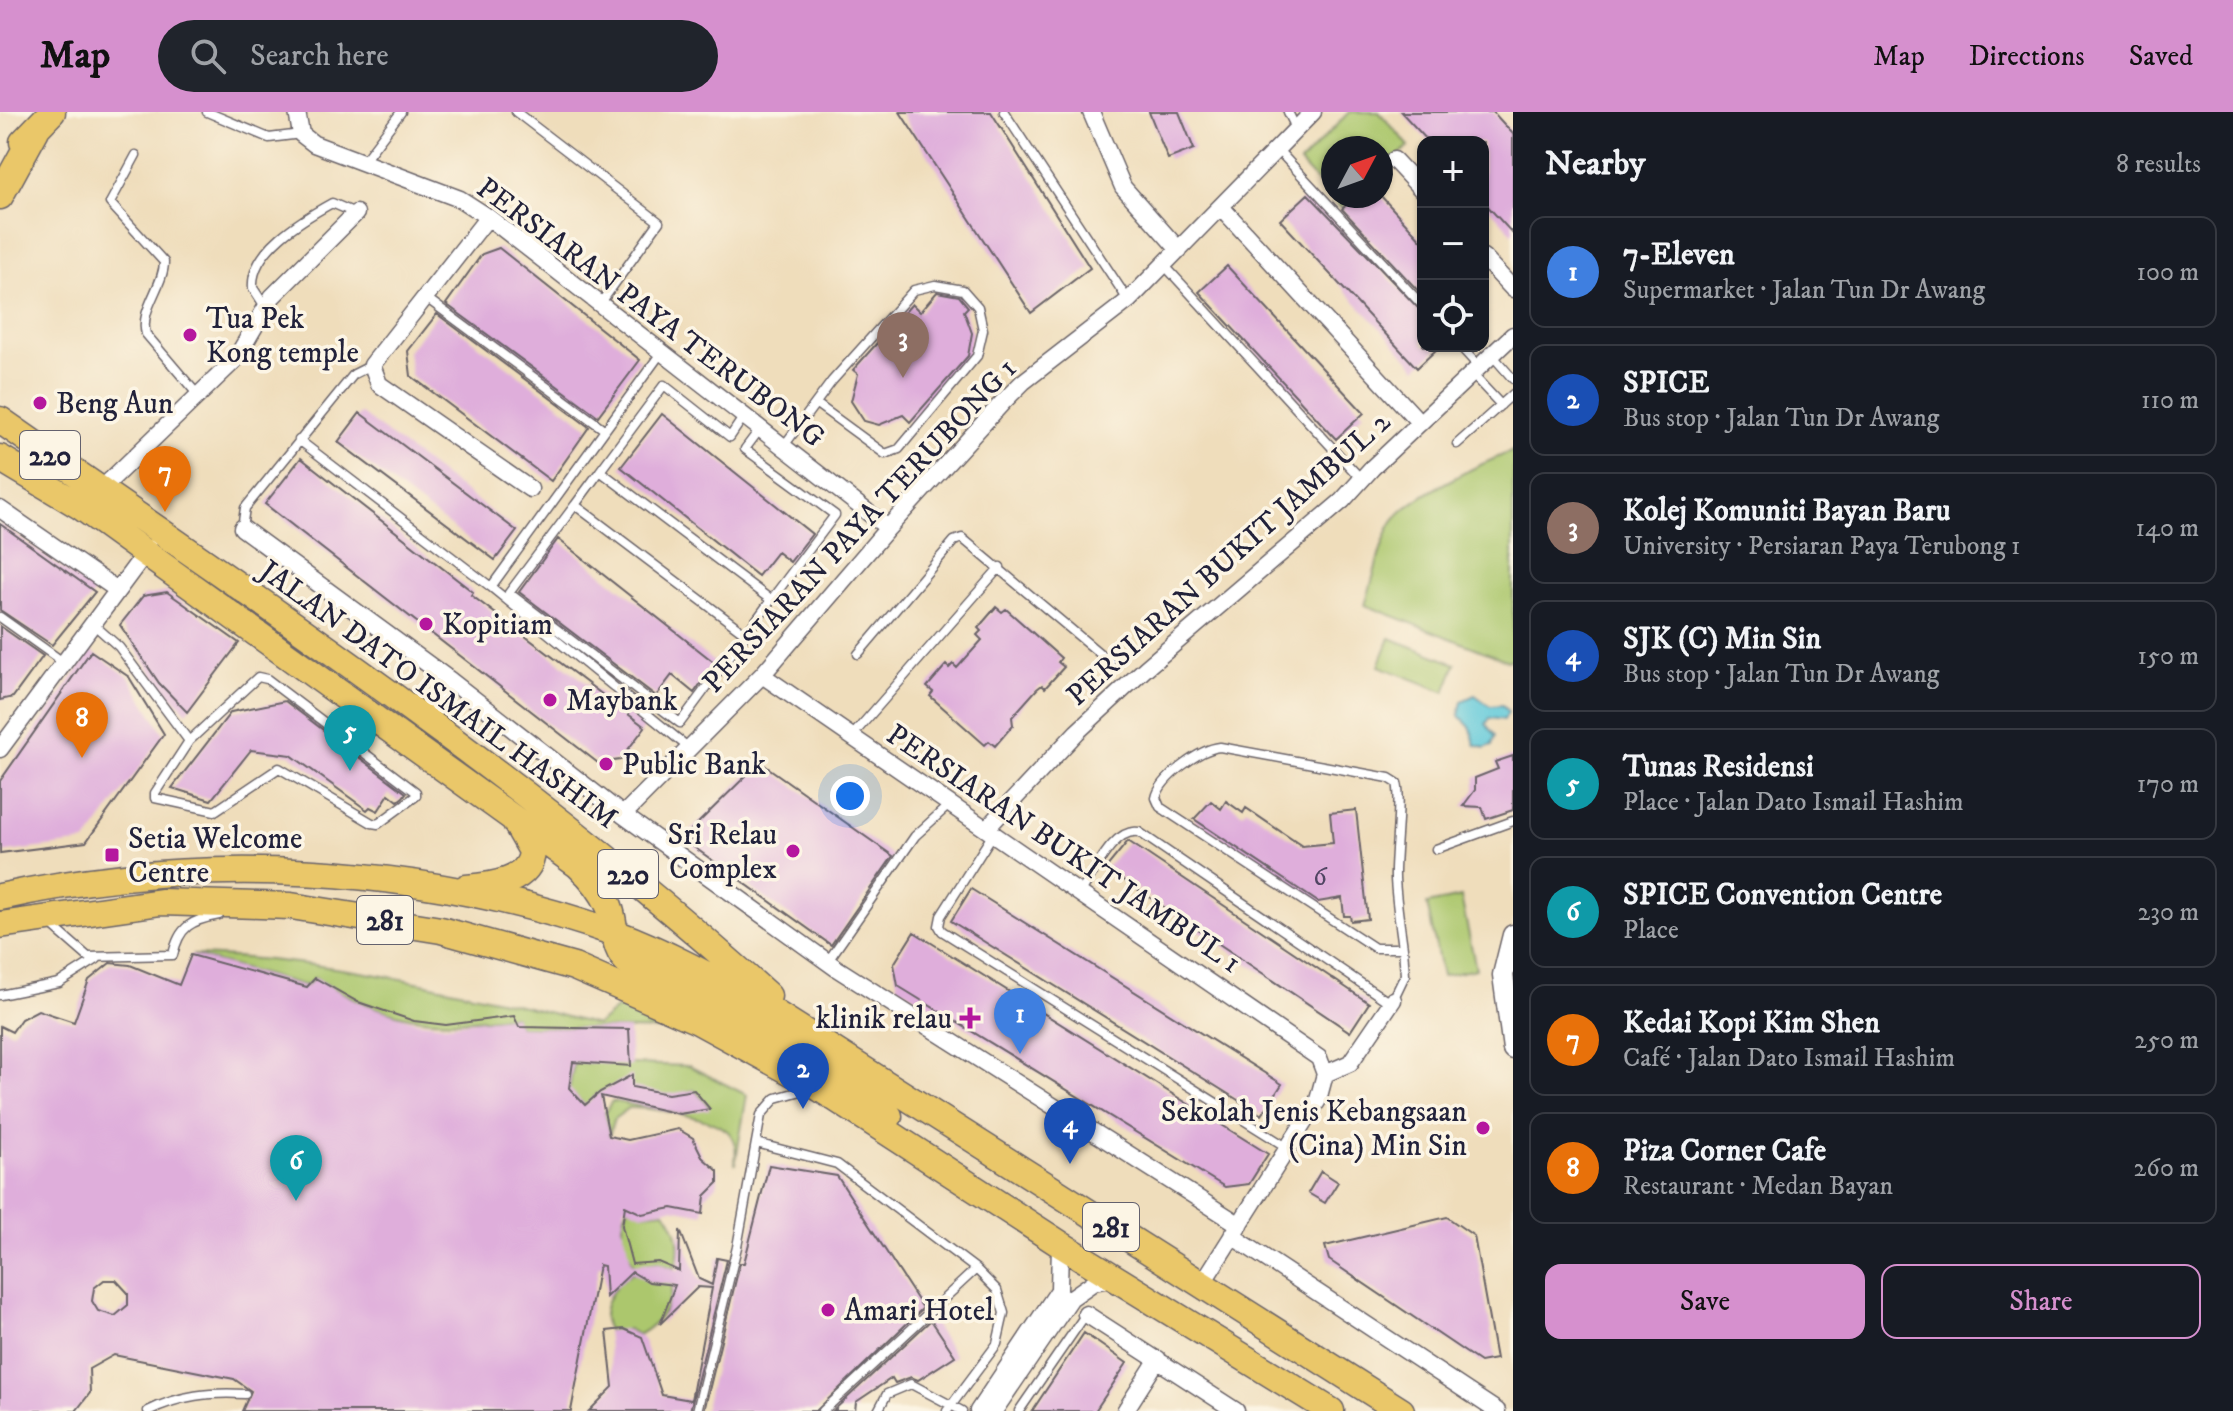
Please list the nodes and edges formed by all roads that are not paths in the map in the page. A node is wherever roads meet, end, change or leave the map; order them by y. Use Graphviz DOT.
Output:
graph roads {
  1 [pos="207,112"];
  2 [pos="297,112"];
  3 [pos="401,112"];
  4 [pos="516,112"];
  5 [pos="1004,112"];
  6 [pos="1091,112"];
  7 [pos="1288,112"];
  8 [pos="1313,112"];
  9 [pos="44,121"];
  10 [pos="1296,128"];
  11 [pos="301,134"];
  12 [pos="1277,148"];
  13 [pos="136,155"];
  14 [pos="1394,160"];
  15 [pos="0,163"];
  16 [pos="362,163"];
  17 [pos="1417,185"];
  18 [pos="0,196"];
  19 [pos="1221,207"];
  20 [pos="356,213"];
  21 [pos="488,217"];
  22 [pos="1179,250"];
  23 [pos="1489,263"];
  24 [pos="1165,266"];
  25 [pos="1513,289"];
  26 [pos="425,296"];
  27 [pos="1129,300"];
  28 [pos="1417,300"];
  29 [pos="600,304"];
  30 [pos="266,308"];
  31 [pos="1513,335"];
  32 [pos="1464,352"];
  33 [pos="661,353"];
  34 [pos="1492,355"];
  35 [pos="372,365"];
  36 [pos="1476,370"];
  37 [pos="1513,379"];
  38 [pos="197,394"];
  39 [pos="1513,394"];
  40 [pos="818,405"];
  41 [pos="1501,405"];
  42 [pos="744,416"];
  43 [pos="0,420"];
  44 [pos="1420,423"];
  45 [pos="760,429"];
  46 [pos="605,430"];
  47 [pos="299,440"];
  48 [pos="1457,444"];
  49 [pos="783,447"];
  50 [pos="0,458"];
  51 [pos="600,471"];
  52 [pos="1362,480"];
  53 [pos="530,489"];
  54 [pos="101,490"];
  55 [pos="575,505"];
  56 [pos="80,506"];
  57 [pos="0,509"];
  58 [pos="242,528"];
  59 [pos="888,528"];
  60 [pos="163,531"];
  61 [pos="144,554"];
  62 [pos="1000,567"];
  63 [pos="491,587"];
  64 [pos="116,589"];
  65 [pos="771,600"];
  66 [pos="0,617"];
  67 [pos="92,623"];
  68 [pos="746,634"];
  69 [pos="858,654"];
  70 [pos="63,662"];
  71 [pos="1110,662"];
  72 [pos="762,675"];
  73 [pos="451,681"];
  74 [pos="423,720"];
  75 [pos="852,736"];
  76 [pos="3,740"];
  77 [pos="189,741"];
  78 [pos="689,748"];
  79 [pos="950,804"];
  80 [pos="506,813"];
  81 [pos="623,815"];
  82 [pos="1513,821"];
  83 [pos="990,831"];
  84 [pos="1436,849"];
  85 [pos="446,890"];
  86 [pos="1080,893"];
  87 [pos="0,897"];
  88 [pos="291,906"];
  89 [pos="43,917"];
  90 [pos="0,925"];
  91 [pos="615,934"];
  92 [pos="1513,935"];
  93 [pos="1403,948"];
  94 [pos="97,959"];
  95 [pos="827,962"];
  96 [pos="0,995"];
  97 [pos="1391,1002"];
  98 [pos="821,1044"];
  99 [pos="1513,1049"];
  100 [pos="1325,1074"];
  101 [pos="818,1087"];
  102 [pos="756,1143"];
  103 [pos="1288,1148"];
  104 [pos="960,1179"];
  105 [pos="1236,1231"];
  106 [pos="1060,1244"];
  107 [pos="976,1269"];
  108 [pos="1116,1278"];
  109 [pos="1202,1284"];
  110 [pos="1065,1294"];
  111 [pos="1086,1314"];
  112 [pos="1158,1359"];
  113 [pos="245,1394"];
  114 [pos="159,1408"];
  115 [pos="949,1408"];
  116 [pos="148,1411"];
  117 [pos="697,1411"];
  118 [pos="823,1411"];
  119 [pos="878,1411"];
  120 [pos="962,1411"];
  121 [pos="978,1411"];
  122 [pos="994,1411"];
  123 [pos="1019,1411"];
  124 [pos="1125,1411"];
  125 [pos="1236,1411"];
  126 [pos="1331,1411"];
  127 [pos="1401,1411"];
  128 [pos="1497,1411"];
  1 -- 11 [label="lane"];
  2 -- 11 [label="street"];
  3 -- 16 [label="lane"];
  4 -- 29 [label="lane"];
  5 -- 27 [label="lane"];
  6 -- 22 [label="street"];
  7 -- 10 [label="lane"];
  8 -- 10 [label="street, PERSIARAN PAYA TERUBONG 1"];
  9 -- 15 [label="main road"];
  9 -- 18 [label="main road"];
  10 -- 12 [label="street, PERSIARAN PAYA TERUBONG 1"];
  11 -- 16 [label="street, PERSIARAN PAYA TERUBONG"];
  12 -- 19 [label="street, PERSIARAN PAYA TERUBONG 1"];
  12 -- 28 [label="lane"];
  13 -- 38 [label="lane"];
  14 -- 17 [label="street"];
  16 -- 21 [label="street, PERSIARAN PAYA TERUBONG"];
  19 -- 22 [label="street, PERSIARAN PAYA TERUBONG 1"];
  19 -- 44 [label="street"];
  20 -- 30 [label="street"];
  20 -- 30 [label="lane"];
  21 -- 26 [label="street"];
  21 -- 29 [label="street, PERSIARAN PAYA TERUBONG"];
  22 -- 24 [label="street, PERSIARAN PAYA TERUBONG 1"];
  23 -- 25 [label="street"];
  24 -- 27 [label="street, PERSIARAN PAYA TERUBONG 1"];
  24 -- 52 [label="lane"];
  26 -- 35 [label="street"];
  26 -- 46 [label="lane"];
  27 -- 59 [label="street, PERSIARAN PAYA TERUBONG 1"];
  29 -- 33 [label="street, PERSIARAN PAYA TERUBONG"];
  30 -- 38 [label="street"];
  31 -- 34 [label="street, PERSIARAN BUKIT JAMBUL 2"];
  32 -- 36 [label="lane"];
  33 -- 42 [label="street, PERSIARAN PAYA TERUBONG"];
  33 -- 46 [label="lane"];
  34 -- 36 [label="street, PERSIARAN BUKIT JAMBUL 2"];
  34 -- 37 [label="lane"];
  35 -- 47 [label="lane"];
  35 -- 53 [label="street"];
  36 -- 41 [label="lane"];
  36 -- 44 [label="street, PERSIARAN BUKIT JAMBUL 2"];
  38 -- 54 [label="street"];
  39 -- 41 [label="lane"];
  40 -- 40 [label="lane"];
  40 -- 49 [label="lane"];
  41 -- 48 [label="lane"];
  42 -- 45 [label="street, PERSIARAN PAYA TERUBONG"];
  42 -- 51 [label="lane"];
  43 -- 54 [label="main road, JALAN DATO ISMAIL HASHIM / 220"];
  44 -- 52 [label="street, PERSIARAN BUKIT JAMBUL 2"];
  45 -- 49 [label="street, PERSIARAN PAYA TERUBONG"];
  45 -- 65 [label="lane"];
  46 -- 63 [label="lane"];
  47 -- 58 [label="lane"];
  47 -- 63 [label="lane"];
  49 -- 59 [label="street, PERSIARAN PAYA TERUBONG"];
  50 -- 56 [label="main road, JALAN DATO ISMAIL HASHIM / 220"];
  51 -- 55 [label="lane"];
  51 -- 65 [label="lane"];
  52 -- 83 [label="street, PERSIARAN BUKIT JAMBUL 2"];
  54 -- 56 [label="street"];
  54 -- 60 [label="main road, JALAN DATO ISMAIL HASHIM / 220"];
  55 -- 68 [label="lane"];
  55 -- 68 [label="lane"];
  56 -- 61 [label="main road, JALAN DATO ISMAIL HASHIM / 220"];
  57 -- 64 [label="street"];
  58 -- 73 [label="street"];
  59 -- 72 [label="street, PERSIARAN PAYA TERUBONG 1"];
  60 -- 61 [label="street"];
  60 -- 74 [label="main road, JALAN DATO ISMAIL HASHIM / 220"];
  61 -- 64 [label="street"];
  61 -- 80 [label="main road, JALAN DATO ISMAIL HASHIM / 220"];
  62 -- 69 [label="lane"];
  62 -- 71 [label="lane"];
  62 -- 75 [label="lane"];
  63 -- 78 [label="lane"];
  64 -- 67 [label="street"];
  65 -- 68 [label="lane"];
  66 -- 70 [label="lane"];
  67 -- 70 [label="street"];
  67 -- 77 [label="lane"];
  70 -- 76 [label="street"];
  72 -- 75 [label="street, PERSIARAN BUKIT JAMBUL 1"];
  72 -- 78 [label="street, PERSIARAN PAYA TERUBONG 1"];
  73 -- 74 [label="street"];
  73 -- 81 [label="street"];
  74 -- 98 [label="main road, JALAN DATO ISMAIL HASHIM / 220"];
  75 -- 79 [label="street, PERSIARAN BUKIT JAMBUL 1"];
  77 -- 77 [label="lane"];
  78 -- 81 [label="street, PERSIARAN PAYA TERUBONG 1"];
  79 -- 83 [label="street, PERSIARAN BUKIT JAMBUL 1"];
  79 -- 95 [label="lane"];
  80 -- 85 [label="main road"];
  80 -- 91 [label="main road, JALAN DATO ISMAIL HASHIM / 220"];
  81 -- 95 [label="street"];
  82 -- 84 [label="lane"];
  83 -- 86 [label="street, PERSIARAN BUKIT JAMBUL 1"];
  83 -- 103 [label="lane"];
  85 -- 87 [label="main road, 281"];
  85 -- 91 [label="main road, 281"];
  86 -- 97 [label="lane"];
  86 -- 100 [label="street, PERSIARAN BUKIT JAMBUL 1"];
  88 -- 89 [label="main road, 281"];
  88 -- 94 [label="lane"];
  88 -- 101 [label="main road, 281"];
  89 -- 90 [label="main road, 281"];
  89 -- 94 [label="lane"];
  91 -- 98 [label="main road, 281"];
  91 -- 104 [label="main road, JALAN DATO ISMAIL HASHIM"];
  92 -- 99 [label="street"];
  93 -- 93 [label="lane"];
  93 -- 97 [label="lane"];
  94 -- 96 [label="lane"];
  95 -- 105 [label="street"];
  97 -- 100 [label="street"];
  98 -- 109 [label="main road, 281"];
  100 -- 103 [label="street"];
  101 -- 102 [label="lane"];
  101 -- 104 [label="main road, 281"];
  102 -- 107 [label="lane"];
  102 -- 117 [label="lane"];
  103 -- 105 [label="street"];
  104 -- 106 [label="main road, 281"];
  105 -- 109 [label="street"];
  105 -- 128 [label="street"];
  106 -- 108 [label="main road, 281"];
  106 -- 110 [label="street"];
  107 -- 115 [label="lane"];
  107 -- 118 [label="lane"];
  108 -- 110 [label="street"];
  108 -- 126 [label="main road, 281"];
  109 -- 127 [label="main road, 281"];
  110 -- 121 [label="street"];
  110 -- 122 [label="street"];
  111 -- 112 [label="street"];
  111 -- 123 [label="lane"];
  112 -- 124 [label="street"];
  112 -- 125 [label="street"];
  113 -- 114 [label="lane"];
  114 -- 116 [label="lane"];
  115 -- 119 [label="lane"];
  115 -- 120 [label="lane"];
}
